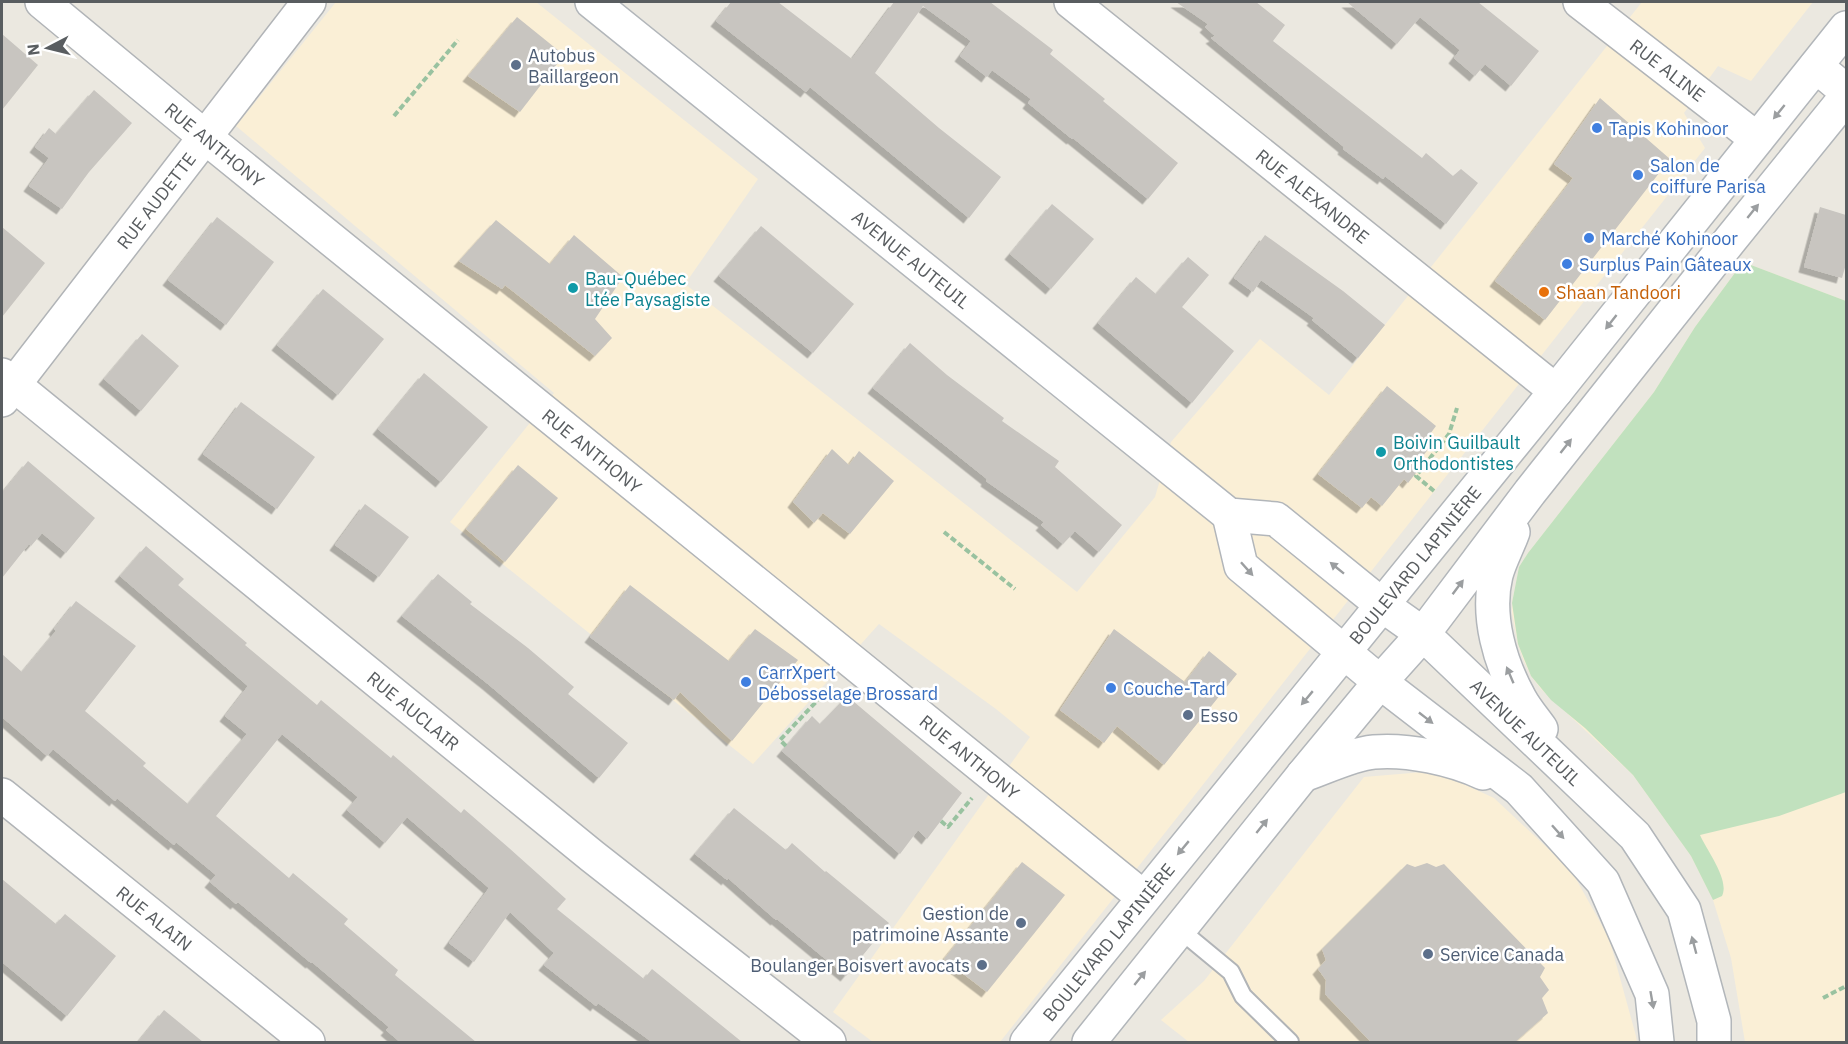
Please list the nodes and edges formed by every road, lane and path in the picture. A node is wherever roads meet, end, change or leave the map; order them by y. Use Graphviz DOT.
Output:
graph roads {
  1 [pos="42,2"];
  2 [pos="309,2"];
  3 [pos="592,2"];
  4 [pos="1071,2"];
  5 [pos="1580,2"];
  6 [pos="1846,28"];
  7 [pos="458,40"];
  8 [pos="1816,66"];
  9 [pos="1846,91"];
  10 [pos="1846,97"];
  11 [pos="394,116"];
  12 [pos="205,137"];
  13 [pos="1757,139"];
  14 [pos="5,386"];
  15 [pos="1556,391"];
  16 [pos="1457,408"];
  17 [pos="1530,492"];
  18 [pos="1442,497"];
  19 [pos="1229,515"];
  20 [pos="944,532"];
  21 [pos="1015,589"];
  22 [pos="1382,605"];
  23 [pos="1422,634"];
  24 [pos="1344,653"];
  25 [pos="853,662"];
  26 [pos="1380,682"];
  27 [pos="786,746"];
  28 [pos="992,775"];
  29 [pos="1303,775"];
  30 [pos="1575,778"];
  31 [pos="1519,789"];
  32 [pos="2,795"];
  33 [pos="941,821"];
  34 [pos="1143,897"];
  35 [pos="1179,929"];
  36 [pos="1846,986"];
  37 [pos="1823,998"];
  38 [pos="308,1042"];
  39 [pos="829,1042"];
  40 [pos="1026,1042"];
  41 [pos="1089,1042"];
  42 [pos="1290,1042"];
  43 [pos="1657,1042"];
  44 [pos="1714,1042"];
  1 -- 12 [label="street, RUE ANTHONY"];
  2 -- 12 [label="street, RUE AUDETTE"];
  3 -- 19 [label="street, AVENUE AUTEUIL"];
  4 -- 15 [label="street, RUE ALEXANDRE"];
  5 -- 13 [label="street, RUE ALINE"];
  6 -- 8 [label="street, BOULEVARD LAPINIÈRE"];
  7 -- 11 [label="path"];
  8 -- 9 [label="street"];
  8 -- 13 [label="street, BOULEVARD LAPINIÈRE, one-way"];
  17 -- 10 [label="street, one-way"];
  12 -- 14 [label="street, RUE AUDETTE"];
  12 -- 25 [label="street, RUE ANTHONY"];
  13 -- 15 [label="street, BOULEVARD LAPINIÈRE, one-way"];
  14 -- 39 [label="street, RUE AUCLAIR"];
  15 -- 22 [label="street, BOULEVARD LAPINIÈRE"];
  16 -- 18 [label="path"];
  23 -- 17 [label="street, one-way"];
  30 -- 17 [label="street, one-way"];
  22 -- 19 [label="street, AVENUE AUTEUIL, one-way"];
  19 -- 24 [label="street, one-way"];
  20 -- 21 [label="path"];
  22 -- 23 [label="street, AVENUE AUTEUIL"];
  22 -- 24 [label="street, BOULEVARD LAPINIÈRE"];
  23 -- 26 [label="street"];
  23 -- 30 [label="street, AVENUE AUTEUIL"];
  24 -- 26 [label="street"];
  24 -- 34 [label="street, BOULEVARD LAPINIÈRE, one-way"];
  25 -- 27 [label="path"];
  25 -- 28 [label="street, RUE ANTHONY"];
  26 -- 29 [label="street"];
  26 -- 31 [label="street, one-way"];
  28 -- 33 [label="path"];
  28 -- 34 [label="street, RUE ANTHONY"];
  29 -- 31 [label="street"];
  35 -- 29 [label="street, one-way"];
  44 -- 30 [label="street, AVENUE AUTEUIL, one-way"];
  31 -- 43 [label="street, one-way"];
  32 -- 38 [label="street, RUE ALAIN"];
  34 -- 40 [label="street, BOULEVARD LAPINIÈRE"];
  41 -- 35 [label="street, one-way"];
  35 -- 42 [label="lane"];
  36 -- 37 [label="path"];
}
